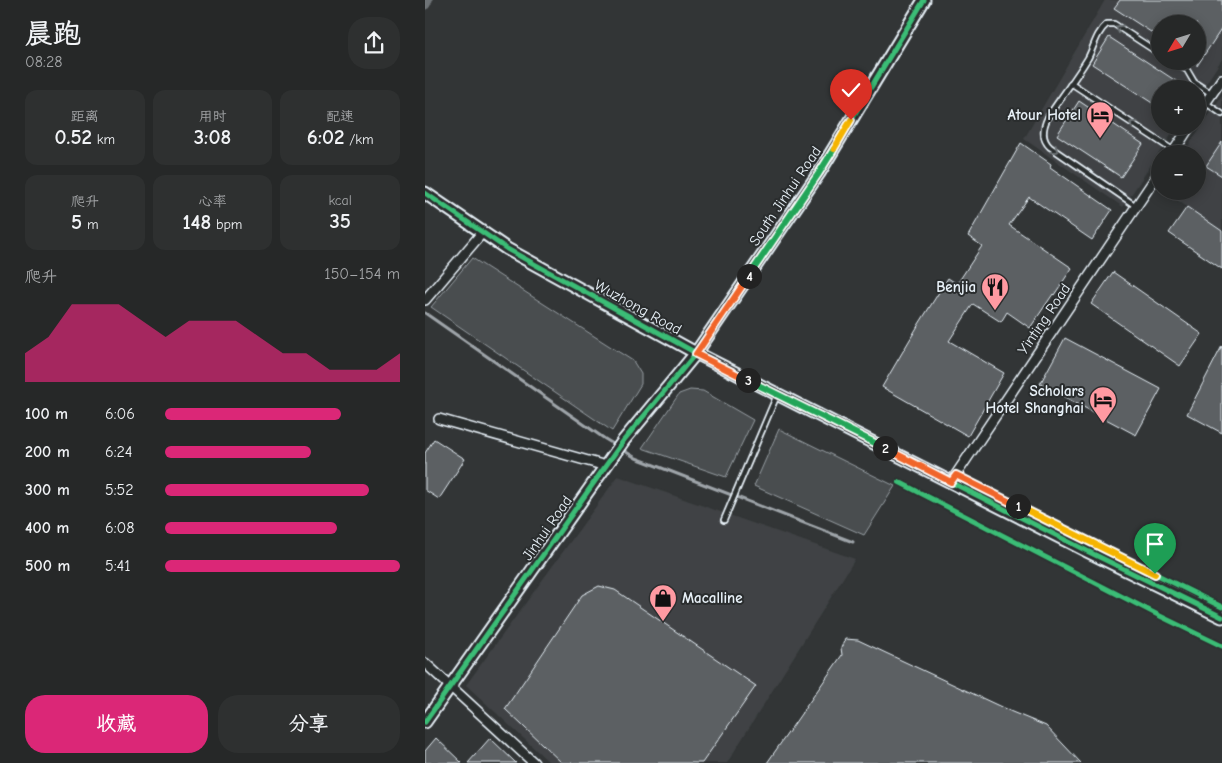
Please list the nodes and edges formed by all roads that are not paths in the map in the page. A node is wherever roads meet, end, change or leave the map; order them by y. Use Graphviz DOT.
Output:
graph roads {
  1 [pos="924,0"];
  2 [pos="1151,48"];
  3 [pos="1187,70"];
  4 [pos="1222,79"];
  5 [pos="1071,83"];
  6 [pos="1212,94"];
  7 [pos="1206,103"];
  8 [pos="1222,106"];
  9 [pos="1220,113"];
  10 [pos="1163,145"];
  11 [pos="1151,185"];
  12 [pos="425,193"];
  13 [pos="1137,206"];
  14 [pos="482,233"];
  15 [pos="425,300"];
  16 [pos="696,354"];
  17 [pos="778,394"];
  18 [pos="439,419"];
  19 [pos="608,462"];
  20 [pos="951,482"];
  21 [pos="724,520"];
  22 [pos="1222,617"];
  23 [pos="425,663"];
  24 [pos="450,686"];
  25 [pos="425,722"];
  26 [pos="534,763"];
  1 -- 16 [label="main road, South Jinhui Road"];
  2 -- 5 [label="lane, one-way"];
  3 -- 6 [label="lane"];
  4 -- 6 [label="street"];
  10 -- 5 [label="lane, one-way"];
  5 -- 13 [label="lane, one-way"];
  6 -- 7 [label="street"];
  7 -- 9 [label="lane"];
  8 -- 9 [label="lane"];
  11 -- 13 [label="street, Yinting Road"];
  12 -- 14 [label="main road, Wuzhong Road"];
  13 -- 20 [label="street, Yinting Road"];
  14 -- 15 [label="street"];
  14 -- 16 [label="main road, Wuzhong Road"];
  16 -- 17 [label="main road, Wuzhong Road"];
  16 -- 19 [label="main road, Jinhui Road"];
  17 -- 20 [label="main road, Wuzhong Road"];
  17 -- 21 [label="lane"];
  18 -- 19 [label="street"];
  19 -- 24 [label="main road, Jinhui Road"];
  20 -- 22 [label="main road, Wuzhong Road"];
  23 -- 24 [label="street"];
  24 -- 25 [label="main road, Jinhui Road"];
  24 -- 26 [label="street"];
}
